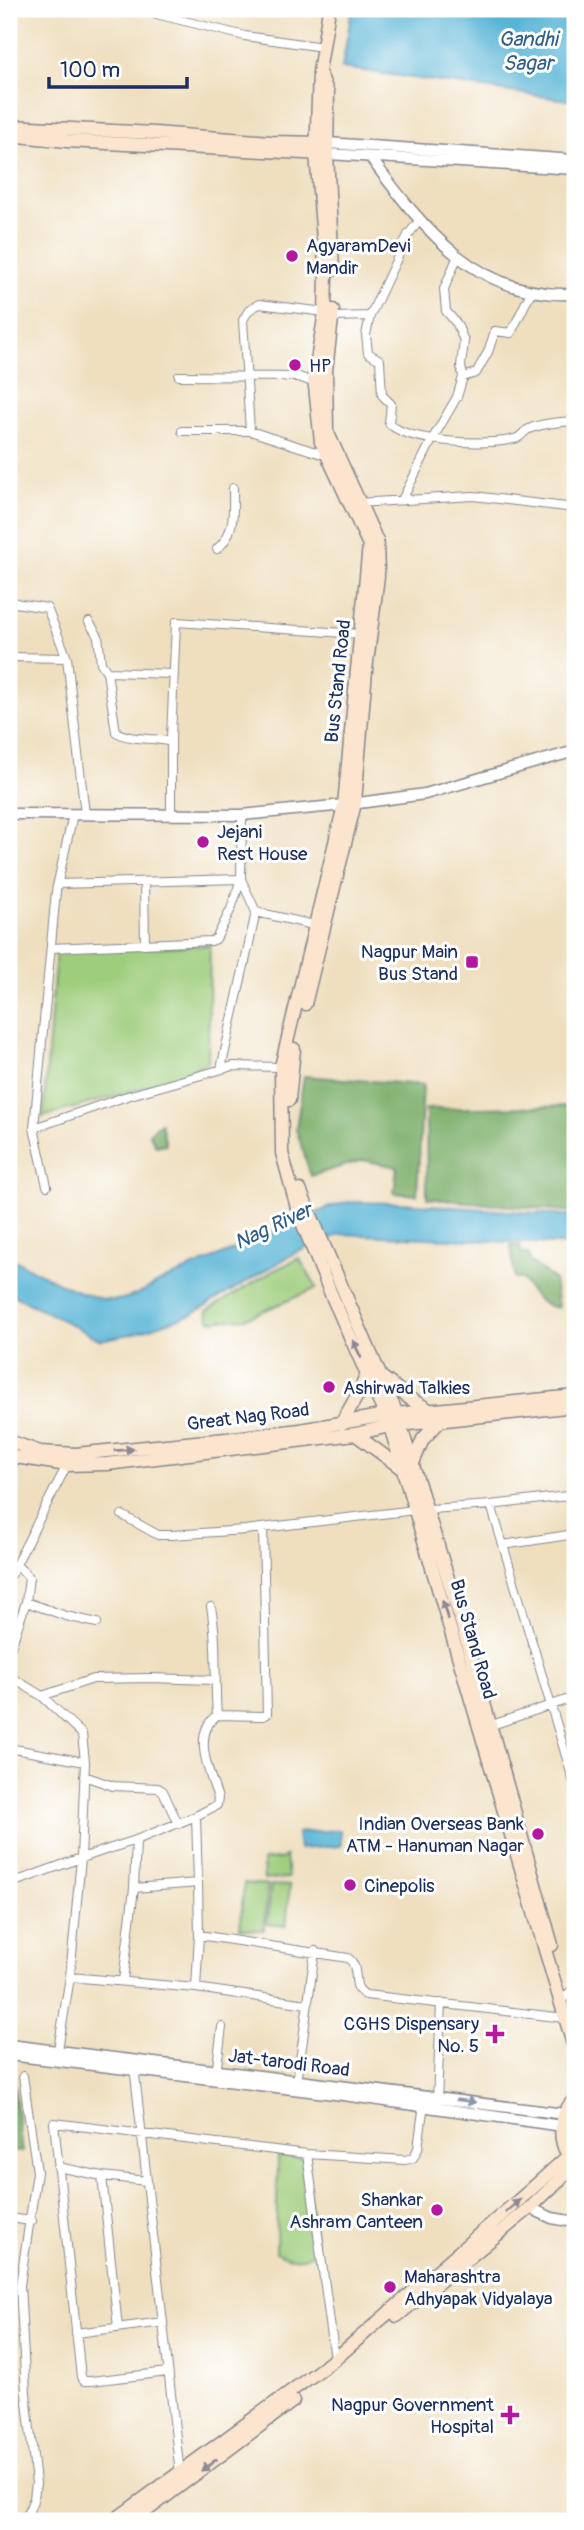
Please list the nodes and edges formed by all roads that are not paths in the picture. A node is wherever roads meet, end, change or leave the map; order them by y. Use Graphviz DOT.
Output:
graph roads {
  1 [pos="136,9"];
  2 [pos="329,9"];
  3 [pos="173,13"];
  4 [pos="323,47"];
  5 [pos="9,126"];
  6 [pos="9,135"];
  7 [pos="322,148"];
  8 [pos="375,151"];
  9 [pos="575,160"];
  10 [pos="575,169"];
  11 [pos="419,221"];
  12 [pos="457,258"];
  13 [pos="532,290"];
  14 [pos="575,294"];
  15 [pos="329,314"];
  16 [pos="370,316"];
  17 [pos="179,376"];
  18 [pos="246,377"];
  19 [pos="463,377"];
  20 [pos="315,383"];
  21 [pos="575,421"];
  22 [pos="182,431"];
  23 [pos="250,431"];
  24 [pos="433,438"];
  25 [pos="328,456"];
  26 [pos="233,488"];
  27 [pos="402,499"];
  28 [pos="356,503"];
  29 [pos="575,508"];
  30 [pos="217,549"];
  31 [pos="9,603"];
  32 [pos="89,622"];
  33 [pos="360,634"];
  34 [pos="9,657"];
  35 [pos="67,658"];
  36 [pos="107,672"];
  37 [pos="174,674"];
  38 [pos="171,742"];
  39 [pos="575,751"];
  40 [pos="350,804"];
  41 [pos="9,814"];
  42 [pos="79,814"];
  43 [pos="171,814"];
  44 [pos="242,815"];
  45 [pos="241,879"];
  46 [pos="144,882"];
  47 [pos="58,884"];
  48 [pos="256,912"];
  49 [pos="320,927"];
  50 [pos="145,943"];
  51 [pos="51,948"];
  52 [pos="281,1067"];
  53 [pos="221,1069"];
  54 [pos="34,1128"];
  55 [pos="47,1186"];
  56 [pos="304,1213"];
  57 [pos="316,1244"];
  58 [pos="368,1372"];
  59 [pos="382,1378"];
  60 [pos="575,1396"];
  61 [pos="575,1406"];
  62 [pos="437,1416"];
  63 [pos="393,1420"];
  64 [pos="341,1424"];
  65 [pos="355,1434"];
  66 [pos="9,1441"];
  67 [pos="9,1456"];
  68 [pos="67,1465"];
  69 [pos="407,1465"];
  70 [pos="575,1495"];
  71 [pos="491,1505"];
  72 [pos="421,1510"];
  73 [pos="122,1516"];
  74 [pos="263,1528"];
  75 [pos="575,1534"];
  76 [pos="503,1545"];
  77 [pos="16,1565"];
  78 [pos="9,1578"];
  79 [pos="26,1602"];
  80 [pos="211,1607"];
  81 [pos="97,1623"];
  82 [pos="9,1653"];
  83 [pos="9,1676"];
  84 [pos="214,1680"];
  85 [pos="42,1696"];
  86 [pos="575,1697"];
  87 [pos="551,1703"];
  88 [pos="217,1715"];
  89 [pos="485,1727"];
  90 [pos="9,1748"];
  91 [pos="85,1762"];
  92 [pos="572,1766"];
  93 [pos="84,1776"];
  94 [pos="575,1786"];
  95 [pos="196,1816"];
  96 [pos="178,1824"];
  97 [pos="136,1840"];
  98 [pos="81,1858"];
  99 [pos="198,1883"];
  100 [pos="9,1884"];
  101 [pos="134,1888"];
  102 [pos="199,1935"];
  103 [pos="315,1951"];
  104 [pos="70,1977"];
  105 [pos="123,1981"];
  106 [pos="197,1989"];
  107 [pos="567,1994"];
  108 [pos="441,2003"];
  109 [pos="307,2004"];
  110 [pos="570,2020"];
  111 [pos="222,2027"];
  112 [pos="9,2045"];
  113 [pos="575,2052"];
  114 [pos="9,2055"];
  115 [pos="57,2056"];
  116 [pos="134,2065"];
  117 [pos="215,2075"];
  118 [pos="23,2076"];
  119 [pos="297,2086"];
  120 [pos="575,2099"];
  121 [pos="424,2101"];
  122 [pos="437,2103"];
  123 [pos="563,2120"];
  124 [pos="141,2133"];
  125 [pos="307,2154"];
  126 [pos="573,2161"];
  127 [pos="58,2167"];
  128 [pos="102,2176"];
  129 [pos="147,2181"];
  130 [pos="530,2208"];
  131 [pos="9,2218"];
  132 [pos="32,2221"];
  133 [pos="575,2222"];
  134 [pos="163,2322"];
  135 [pos="118,2328"];
  136 [pos="76,2333"];
  137 [pos="335,2359"];
  138 [pos="168,2372"];
  139 [pos="181,2478"];
  140 [pos="25,2521"];
  141 [pos="113,2521"];
  142 [pos="133,2521"];
  1 -- 3 [label="street"];
  2 -- 4 [label="main road"];
  3 -- 4 [label="street"];
  4 -- 7 [label="main road, Bus Stand Road"];
  5 -- 7 [label="main road"];
  6 -- 7 [label="main road"];
  7 -- 8 [label="street"];
  7 -- 15 [label="main road, Bus Stand Road"];
  8 -- 9 [label="street"];
  8 -- 10 [label="street"];
  8 -- 11 [label="street"];
  11 -- 12 [label="street"];
  11 -- 16 [label="street"];
  12 -- 13 [label="street"];
  12 -- 19 [label="street"];
  13 -- 14 [label="street"];
  13 -- 19 [label="street"];
  15 -- 16 [label="street"];
  15 -- 18 [label="street"];
  15 -- 20 [label="main road, Bus Stand Road"];
  15 -- 28 [label="main road"];
  16 -- 24 [label="street"];
  17 -- 18 [label="street"];
  18 -- 20 [label="street"];
  18 -- 23 [label="street"];
  19 -- 24 [label="street"];
  20 -- 25 [label="main road, Bus Stand Road"];
  21 -- 24 [label="street"];
  22 -- 23 [label="street"];
  23 -- 25 [label="street"];
  24 -- 27 [label="street"];
  25 -- 28 [label="main road, Bus Stand Road"];
  26 -- 30 [label="street"];
  27 -- 28 [label="street"];
  27 -- 29 [label="street"];
  28 -- 33 [label="main road, Bus Stand Road"];
  28 -- 40 [label="main road"];
  31 -- 35 [label="street"];
  32 -- 36 [label="street"];
  33 -- 37 [label="street"];
  33 -- 40 [label="main road, Bus Stand Road"];
  34 -- 35 [label="street"];
  35 -- 42 [label="street"];
  36 -- 37 [label="street"];
  36 -- 38 [label="street"];
  37 -- 38 [label="street"];
  38 -- 43 [label="street"];
  39 -- 40 [label="street"];
  40 -- 44 [label="street"];
  40 -- 49 [label="main road, Bus Stand Road"];
  41 -- 42 [label="street"];
  42 -- 43 [label="street"];
  42 -- 47 [label="street"];
  43 -- 44 [label="street"];
  44 -- 45 [label="street"];
  45 -- 46 [label="street"];
  45 -- 48 [label="street"];
  45 -- 50 [label="street"];
  46 -- 47 [label="street"];
  46 -- 50 [label="street"];
  47 -- 51 [label="street"];
  48 -- 49 [label="street"];
  48 -- 53 [label="street"];
  49 -- 52 [label="main road, Bus Stand Road"];
  49 -- 56 [label="main road"];
  50 -- 51 [label="street"];
  51 -- 54 [label="street"];
  52 -- 53 [label="street"];
  52 -- 56 [label="main road, Bus Stand Road"];
  53 -- 54 [label="street"];
  54 -- 55 [label="street"];
  56 -- 57 [label="main road"];
  58 -- 57 [label="main road, Bus Stand Road, one-way"];
  57 -- 59 [label="main road"];
  58 -- 63 [label="main road, Bus Stand Road"];
  58 -- 64 [label="main road"];
  59 -- 62 [label="main road"];
  59 -- 63 [label="main road"];
  60 -- 62 [label="main road, Great Nag Road"];
  61 -- 62 [label="main road, Great Nag Road"];
  62 -- 63 [label="main road, Great Nag Road"];
  62 -- 69 [label="main road"];
  63 -- 64 [label="main road, Great Nag Road"];
  63 -- 65 [label="main road, Great Nag Road"];
  63 -- 69 [label="main road, Bus Stand Road"];
  66 -- 64 [label="main road, Great Nag Road, one-way"];
  65 -- 68 [label="main road, Great Nag Road"];
  65 -- 69 [label="main road"];
  67 -- 68 [label="main road, Great Nag Road"];
  68 -- 77 [label="street"];
  69 -- 72 [label="main road, Bus Stand Road"];
  70 -- 71 [label="street"];
  71 -- 72 [label="street"];
  71 -- 76 [label="street"];
  72 -- 74 [label="street"];
  72 -- 89 [label="main road, Bus Stand Road"];
  73 -- 74 [label="street"];
  74 -- 88 [label="street"];
  75 -- 76 [label="street"];
  76 -- 87 [label="street"];
  77 -- 78 [label="street"];
  77 -- 79 [label="street"];
  79 -- 81 [label="street"];
  79 -- 82 [label="street"];
  80 -- 84 [label="street"];
  83 -- 85 [label="street"];
  84 -- 85 [label="street"];
  84 -- 88 [label="street"];
  85 -- 91 [label="street"];
  86 -- 87 [label="street"];
  87 -- 89 [label="street"];
  87 -- 92 [label="street"];
  88 -- 95 [label="street"];
  89 -- 107 [label="main road, Bus Stand Road"];
  90 -- 91 [label="street"];
  91 -- 93 [label="street"];
  92 -- 94 [label="street"];
  93 -- 96 [label="street"];
  93 -- 98 [label="street"];
  95 -- 96 [label="street"];
  95 -- 99 [label="street"];
  96 -- 97 [label="street"];
  97 -- 98 [label="street"];
  97 -- 101 [label="street"];
  98 -- 100 [label="street"];
  98 -- 104 [label="street"];
  99 -- 101 [label="street"];
  99 -- 102 [label="street"];
  101 -- 105 [label="street"];
  102 -- 103 [label="street"];
  102 -- 106 [label="street"];
  103 -- 108 [label="street"];
  103 -- 109 [label="street"];
  104 -- 105 [label="street"];
  104 -- 115 [label="street"];
  105 -- 106 [label="street"];
  106 -- 109 [label="street"];
  107 -- 110 [label="main road, Bus Stand Road"];
  108 -- 110 [label="street"];
  108 -- 122 [label="street"];
  109 -- 119 [label="street"];
  110 -- 113 [label="main road, Bus Stand Road"];
  111 -- 117 [label="street"];
  112 -- 115 [label="street, Jat-tarodi Road"];
  114 -- 115 [label="street"];
  115 -- 116 [label="street, Jat-tarodi Road"];
  116 -- 117 [label="street, Jat-tarodi Road"];
  116 -- 124 [label="street"];
  117 -- 119 [label="street, Jat-tarodi Road"];
  118 -- 132 [label="street"];
  119 -- 121 [label="street, Jat-tarodi Road"];
  120 -- 123 [label="main road"];
  121 -- 122 [label="street, Jat-tarodi Road"];
  121 -- 125 [label="street"];
  122 -- 123 [label="street, Jat-tarodi Road"];
  123 -- 126 [label="main road"];
  124 -- 125 [label="street"];
  124 -- 127 [label="street"];
  124 -- 129 [label="street"];
  125 -- 137 [label="street"];
  126 -- 130 [label="main road"];
  137 -- 126 [label="main road, one-way"];
  127 -- 128 [label="street"];
  127 -- 136 [label="street"];
  128 -- 129 [label="street"];
  128 -- 135 [label="street"];
  129 -- 134 [label="street"];
  130 -- 133 [label="street"];
  130 -- 139 [label="main road, one-way"];
  131 -- 132 [label="street"];
  132 -- 140 [label="street"];
  134 -- 135 [label="street"];
  134 -- 138 [label="street"];
  135 -- 136 [label="street"];
  136 -- 138 [label="street"];
  137 -- 139 [label="main road"];
  138 -- 139 [label="street"];
  139 -- 141 [label="main road"];
  139 -- 142 [label="main road"];
}
